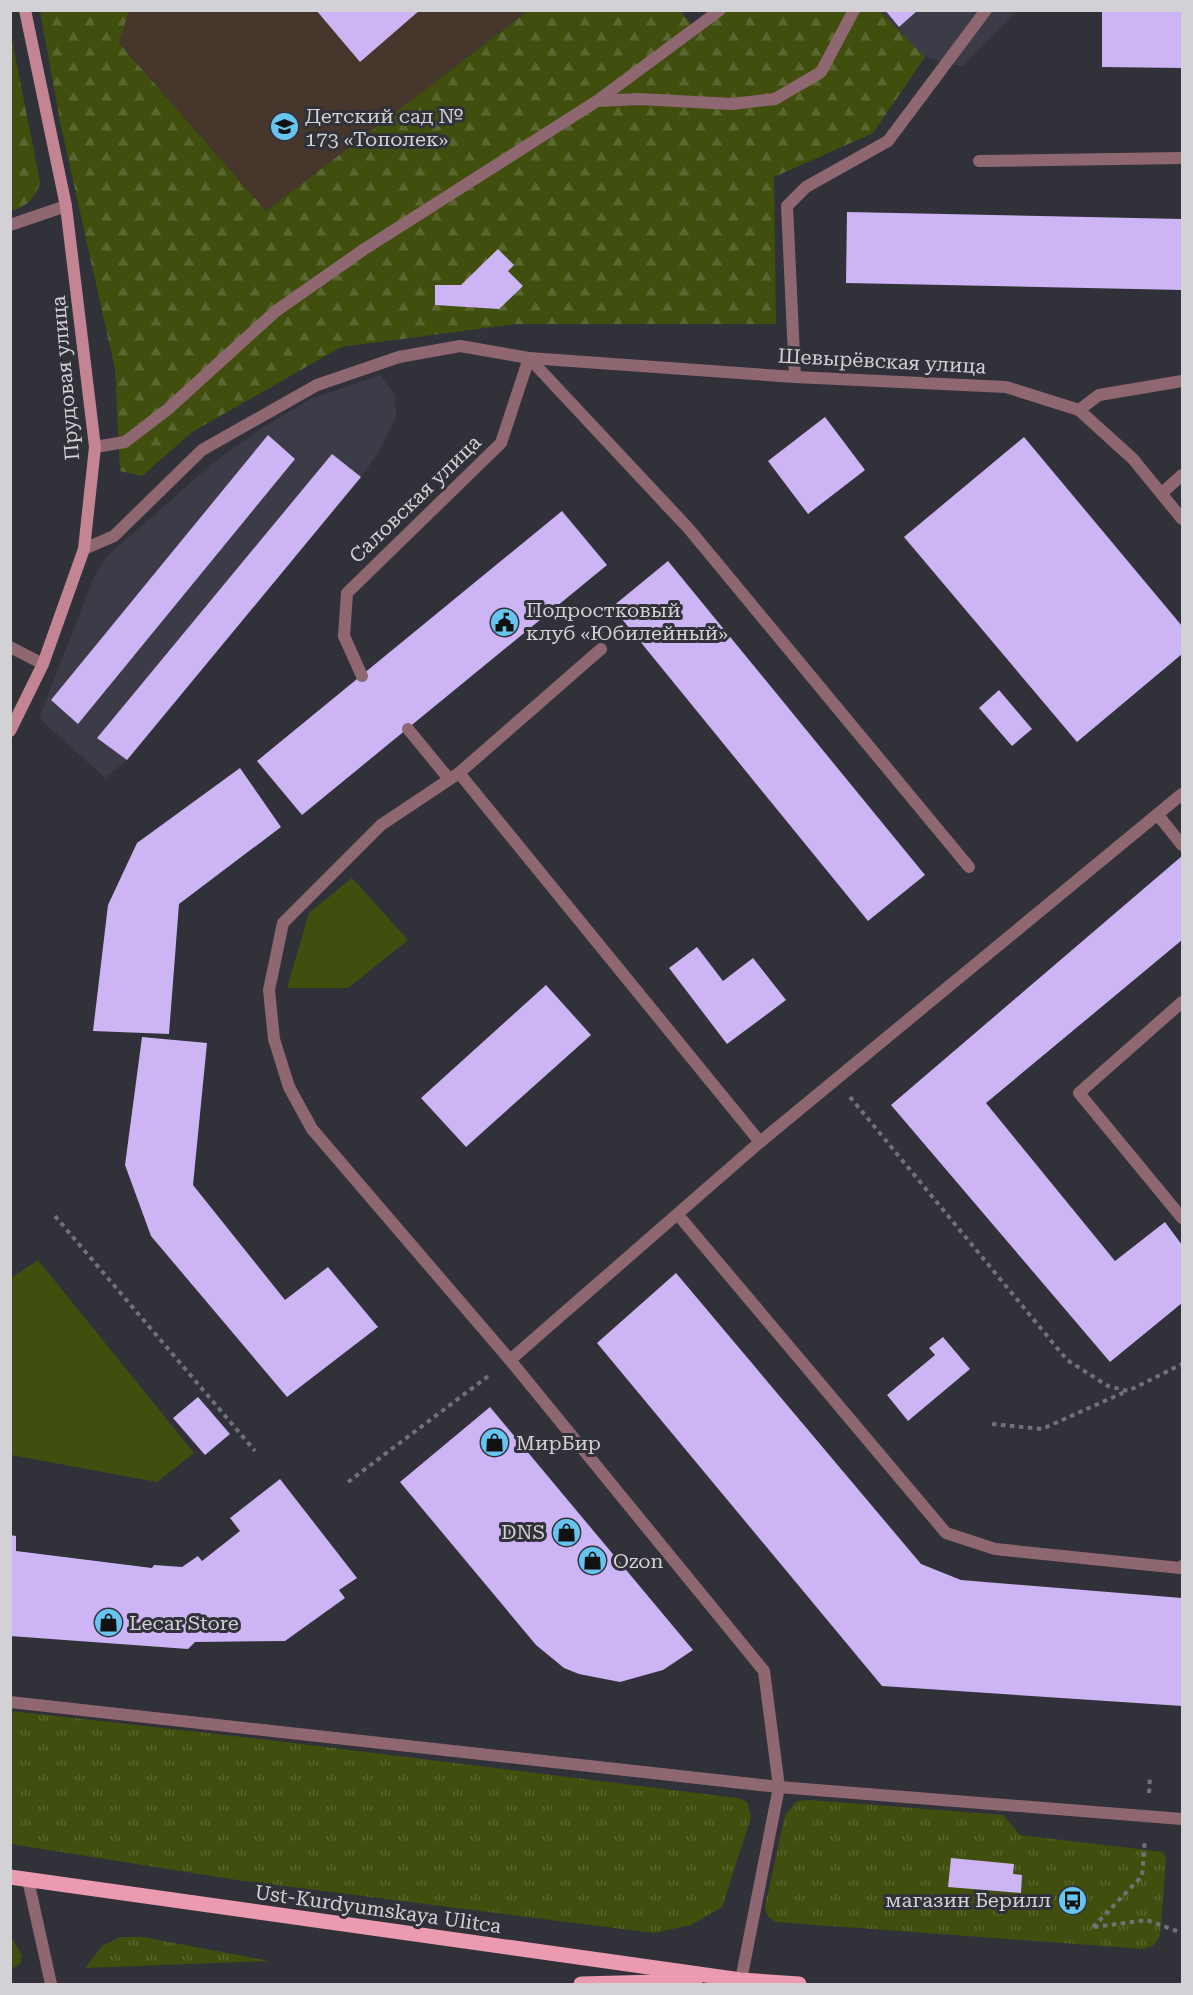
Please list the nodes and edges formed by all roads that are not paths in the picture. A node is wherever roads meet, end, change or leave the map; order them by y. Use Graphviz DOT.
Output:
graph roads {
  1 [pos="25,10"];
  2 [pos="720,10"];
  3 [pos="854,10"];
  4 [pos="986,10"];
  5 [pos="597,101"];
  6 [pos="1182,158"];
  7 [pos="979,161"];
  8 [pos="66,206"];
  9 [pos="10,225"];
  10 [pos="529,358"];
  11 [pos="795,376"];
  12 [pos="1182,381"];
  13 [pos="1079,410"];
  14 [pos="95,447"];
  15 [pos="1182,475"];
  16 [pos="1162,494"];
  17 [pos="1182,519"];
  18 [pos="84,549"];
  19 [pos="10,647"];
  20 [pos="601,648"];
  21 [pos="43,664"];
  22 [pos="362,676"];
  23 [pos="408,729"];
  24 [pos="10,731"];
  25 [pos="454,776"];
  26 [pos="1182,794"];
  27 [pos="1158,815"];
  28 [pos="1182,845"];
  29 [pos="969,867"];
  30 [pos="1182,1002"];
  31 [pos="760,1142"];
  32 [pos="679,1216"];
  33 [pos="1182,1218"];
  34 [pos="510,1360"];
  35 [pos="1182,1566"];
  36 [pos="10,1702"];
  37 [pos="779,1787"];
  38 [pos="1182,1819"];
  39 [pos="10,1877"];
  40 [pos="28,1880"];
  41 [pos="741,1980"];
  42 [pos="51,1984"];
  43 [pos="581,1984"];
  44 [pos="799,1984"];
  1 -- 8 [label="main road, Прудовая улица"];
  2 -- 5 [label="street"];
  3 -- 5 [label="street"];
  4 -- 11 [label="street"];
  5 -- 14 [label="street"];
  6 -- 7 [label="street"];
  8 -- 9 [label="street"];
  8 -- 14 [label="main road, Прудовая улица"];
  10 -- 11 [label="street, Шевырёвская улица"];
  10 -- 18 [label="street"];
  10 -- 22 [label="street, Саловская улица"];
  10 -- 29 [label="street"];
  11 -- 13 [label="street, Шевырёвская улица"];
  12 -- 13 [label="street"];
  13 -- 16 [label="street, Шевырёвская улица"];
  14 -- 18 [label="main road, Прудовая улица"];
  15 -- 16 [label="street"];
  16 -- 17 [label="street, Шевырёвская улица"];
  18 -- 21 [label="main road, Прудовая улица"];
  19 -- 21 [label="street"];
  20 -- 25 [label="street"];
  21 -- 24 [label="main road, Прудовая улица"];
  23 -- 25 [label="street"];
  25 -- 31 [label="street"];
  25 -- 34 [label="street"];
  26 -- 27 [label="street"];
  27 -- 28 [label="street"];
  27 -- 31 [label="street"];
  30 -- 33 [label="street"];
  31 -- 32 [label="street"];
  32 -- 34 [label="street"];
  32 -- 35 [label="street"];
  34 -- 37 [label="street"];
  36 -- 37 [label="street"];
  37 -- 38 [label="street"];
  37 -- 41 [label="street"];
  39 -- 40 [label="main road, Ust-Kurdyumskaya Ulitca"];
  40 -- 41 [label="main road, Ust-Kurdyumskaya Ulitca"];
  40 -- 42 [label="street"];
  41 -- 43 [label="main road, Ust-Kurdyumskaya Ulitca"];
  41 -- 44 [label="main road, Ust-Kurdyumskaya Ulitca"];
}
